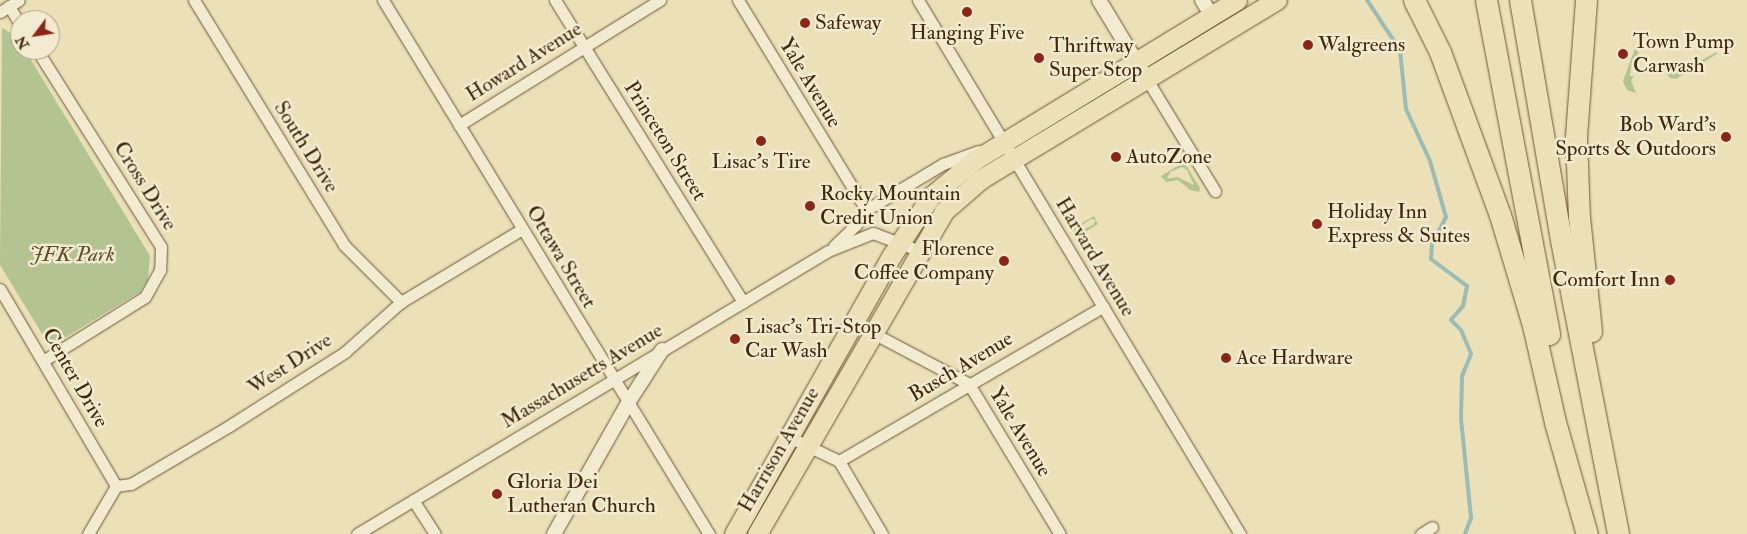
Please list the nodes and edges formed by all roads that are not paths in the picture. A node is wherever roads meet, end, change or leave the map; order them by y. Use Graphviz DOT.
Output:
graph roads {
  1 [pos="194,0"];
  2 [pos="383,0"];
  3 [pos="556,0"];
  4 [pos="660,0"];
  5 [pos="738,0"];
  6 [pos="918,0"];
  7 [pos="1099,0"];
  8 [pos="1237,0"];
  9 [pos="1277,0"];
  10 [pos="1414,0"];
  11 [pos="1486,0"];
  12 [pos="1520,0"];
  13 [pos="1586,0"];
  14 [pos="1207,8"];
  15 [pos="584,47"];
  16 [pos="43,60"];
  17 [pos="1136,63"];
  18 [pos="1148,81"];
  19 [pos="459,125"];
  20 [pos="1004,142"];
  21 [pos="1014,161"];
  22 [pos="1215,191"];
  23 [pos="866,210"];
  24 [pos="522,229"];
  25 [pos="900,242"];
  26 [pos="828,251"];
  27 [pos="920,252"];
  28 [pos="0,289"];
  29 [pos="401,302"];
  30 [pos="742,302"];
  31 [pos="1103,307"];
  32 [pos="854,323"];
  33 [pos="872,333"];
  34 [pos="662,350"];
  35 [pos="44,360"];
  36 [pos="614,379"];
  37 [pos="969,384"];
  38 [pos="628,403"];
  39 [pos="1597,426"];
  40 [pos="789,437"];
  41 [pos="806,446"];
  42 [pos="839,461"];
  43 [pos="116,486"];
  44 [pos="413,500"];
  45 [pos="1432,527"];
  46 [pos="88,534"];
  47 [pos="357,534"];
  48 [pos="435,534"];
  49 [pos="554,534"];
  50 [pos="709,534"];
  51 [pos="734,534"];
  52 [pos="757,534"];
  53 [pos="882,534"];
  54 [pos="1060,534"];
  55 [pos="1240,534"];
  56 [pos="1421,534"];
  57 [pos="1588,534"];
  58 [pos="1618,534"];
  1 -- 29 [label="street, South Drive"];
  2 -- 19 [label="street, Ottawa Street"];
  3 -- 15 [label="street, Princeton Street"];
  4 -- 15 [label="street, Howard Avenue"];
  5 -- 23 [label="street, Yale Avenue"];
  6 -- 20 [label="street, Harvard Avenue"];
  7 -- 17 [label="street"];
  8 -- 14 [label="main road, Harrison Avenue"];
  9 -- 18 [label="main road, Harrison Avenue"];
  10 -- 57 [label="highway"];
  11 -- 57 [label="highway"];
  12 -- 39 [label="highway"];
  13 -- 39 [label="highway"];
  14 -- 17 [label="main road, Harrison Avenue"];
  15 -- 19 [label="street, Howard Avenue"];
  15 -- 30 [label="street, Princeton Street"];
  16 -- 35 [label="street, Cross Drive"];
  17 -- 18 [label="street"];
  17 -- 20 [label="main road, Harrison Avenue"];
  18 -- 21 [label="main road, Harrison Avenue"];
  18 -- 22 [label="street"];
  19 -- 24 [label="street, Ottawa Street"];
  20 -- 21 [label="street, Harvard Avenue"];
  20 -- 23 [label="street, Massachusetts Avenue"];
  20 -- 25 [label="main road, Harrison Avenue"];
  21 -- 27 [label="main road, Harrison Avenue"];
  21 -- 31 [label="street, Harvard Avenue"];
  23 -- 26 [label="street, Massachusetts Avenue"];
  24 -- 29 [label="street, West Drive"];
  24 -- 36 [label="street, Ottawa Street"];
  25 -- 26 [label="street, Massachusetts Avenue"];
  25 -- 27 [label="street, Massachusetts Avenue"];
  25 -- 32 [label="main road, Harrison Avenue"];
  26 -- 30 [label="street, Massachusetts Avenue"];
  27 -- 33 [label="main road, Harrison Avenue"];
  28 -- 35 [label="street, Center Drive"];
  29 -- 43 [label="street, West Drive"];
  30 -- 34 [label="street, Massachusetts Avenue"];
  31 -- 37 [label="street, Busch Avenue"];
  31 -- 55 [label="street, Harvard Avenue"];
  32 -- 33 [label="street, Yale Avenue"];
  32 -- 40 [label="main road, Harrison Avenue"];
  33 -- 37 [label="street, Yale Avenue"];
  33 -- 41 [label="main road, Harrison Avenue"];
  34 -- 36 [label="street, Massachusetts Avenue"];
  34 -- 38 [label="street"];
  35 -- 43 [label="street, Center Drive"];
  36 -- 38 [label="street, Ottawa Street"];
  36 -- 44 [label="street, Massachusetts Avenue"];
  37 -- 42 [label="street, Busch Avenue"];
  37 -- 54 [label="street, Yale Avenue"];
  38 -- 49 [label="street"];
  38 -- 50 [label="street, Ottawa Street"];
  39 -- 58 [label="highway"];
  40 -- 41 [label="street"];
  40 -- 51 [label="main road, Harrison Avenue"];
  41 -- 42 [label="street"];
  41 -- 52 [label="main road, Harrison Avenue"];
  42 -- 53 [label="street"];
  43 -- 46 [label="street"];
  44 -- 47 [label="street, Massachusetts Avenue"];
  44 -- 48 [label="street"];
  45 -- 56 [label="street"];
}
